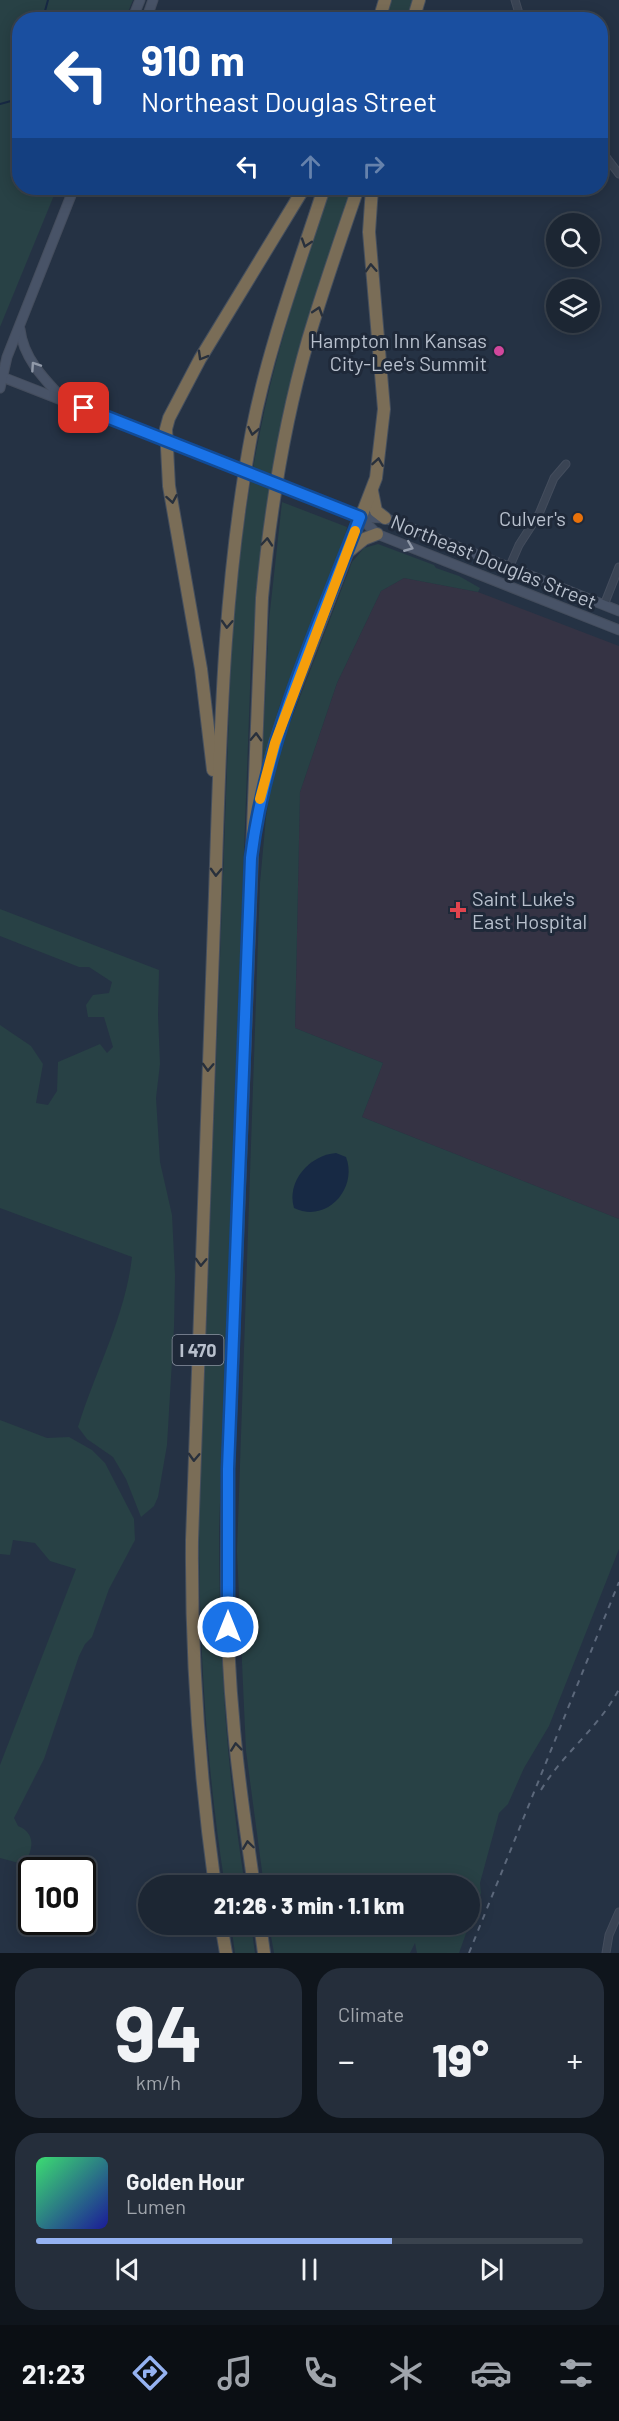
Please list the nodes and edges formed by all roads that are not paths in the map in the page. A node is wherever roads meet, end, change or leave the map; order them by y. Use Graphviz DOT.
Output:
graph roads {
  1 [pos="608,160"];
  2 [pos="619,174"];
  3 [pos="71,195"];
  4 [pos="300,195"];
  5 [pos="322,195"];
  6 [pos="356,195"];
  7 [pos="372,195"];
  8 [pos="20,326"];
  9 [pos="0,377"];
  10 [pos="0,388"];
  11 [pos="63,400"];
  12 [pos="166,441"];
  13 [pos="566,464"];
  14 [pos="372,489"];
  15 [pos="360,517"];
  16 [pos="385,518"];
  17 [pos="377,534"];
  18 [pos="346,554"];
  19 [pos="619,567"];
  20 [pos="509,568"];
  21 [pos="604,605"];
  22 [pos="619,611"];
  23 [pos="619,630"];
  24 [pos="218,814"];
  25 [pos="251,858"];
  26 [pos="213,1875"];
  27 [pos="253,1875"];
  28 [pos="619,1912"];
  29 [pos="223,1935"];
  30 [pos="262,1935"];
  31 [pos="226,1953"];
  32 [pos="264,1953"];
  33 [pos="606,1953"];
  1 -- 2 [label="street"];
  3 -- 8 [label="main road"];
  4 -- 12 [label="highway, one-way"];
  5 -- 24 [label="highway, I 470, one-way"];
  25 -- 6 [label="highway, I 470, one-way"];
  14 -- 7 [label="highway, one-way"];
  8 -- 9 [label="main road"];
  11 -- 8 [label="main road, one-way"];
  9 -- 10 [label="main road"];
  9 -- 11 [label="main road, Northeast Douglas Street"];
  11 -- 12 [label="main road, Northeast Douglas Street"];
  12 -- 15 [label="main road, Northeast Douglas Street, bridge"];
  12 -- 24 [label="highway, one-way"];
  13 -- 20 [label="street"];
  14 -- 15 [label="highway"];
  14 -- 16 [label="highway"];
  15 -- 16 [label="main road, Northeast Douglas Street"];
  15 -- 17 [label="main road, Northeast Douglas Street"];
  15 -- 18 [label="highway"];
  16 -- 20 [label="main road, Northeast Douglas Street"];
  17 -- 18 [label="highway"];
  17 -- 23 [label="main road, Northeast Douglas Street, one-way"];
  18 -- 25 [label="highway"];
  19 -- 21 [label="street"];
  20 -- 21 [label="main road, Northeast Douglas Street"];
  21 -- 22 [label="main road, Northeast Douglas Street"];
  24 -- 26 [label="highway, I 470, one-way"];
  27 -- 25 [label="highway, I 470, one-way"];
  28 -- 33 [label="street"];
  29 -- 31 [label="highway"];
  30 -- 32 [label="highway"];
}
